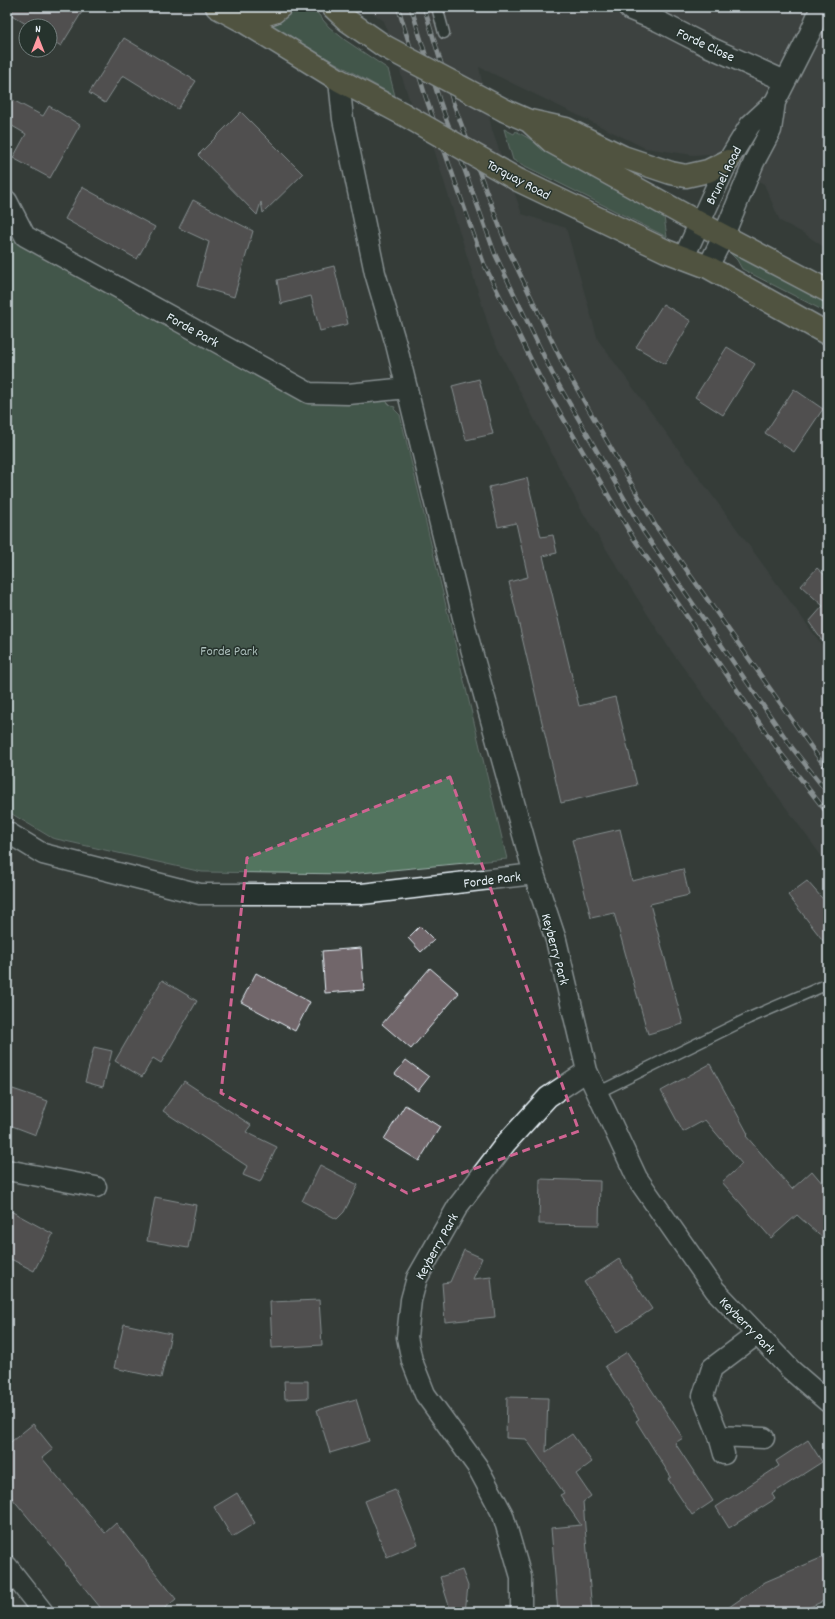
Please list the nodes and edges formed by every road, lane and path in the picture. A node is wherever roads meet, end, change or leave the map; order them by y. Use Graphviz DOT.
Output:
graph roads {
  1 [pos="217,7"];
  2 [pos="280,7"];
  3 [pos="333,7"];
  4 [pos="437,7"];
  5 [pos="628,7"];
  6 [pos="821,7"];
  7 [pos="243,21"];
  8 [pos="444,33"];
  9 [pos="340,80"];
  10 [pos="786,81"];
  11 [pos="775,102"];
  12 [pos="528,121"];
  13 [pos="728,161"];
  14 [pos="7,201"];
  15 [pos="699,223"];
  16 [pos="724,235"];
  17 [pos="684,257"];
  18 [pos="708,267"];
  19 [pos="828,291"];
  20 [pos="828,334"];
  21 [pos="407,388"];
  22 [pos="7,832"];
  23 [pos="534,874"];
  24 [pos="828,984"];
  25 [pos="586,1071"];
  26 [pos="597,1093"];
  27 [pos="7,1170"];
  28 [pos="96,1187"];
  29 [pos="756,1335"];
  30 [pos="828,1402"];
  31 [pos="764,1438"];
  32 [pos="7,1566"];
  33 [pos="43,1612"];
  34 [pos="521,1612"];
  1 -- 7 [label="main road, Torquay Road"];
  2 -- 7 [label="main road"];
  3 -- 12 [label="main road, bridge"];
  4 -- 8 [label="lane"];
  5 -- 10 [label="street, Forde Close"];
  6 -- 10 [label="street, Brunel Road"];
  7 -- 9 [label="main road, Torquay Road"];
  9 -- 17 [label="main road, Torquay Road, bridge"];
  9 -- 21 [label="street, Forde Park"];
  10 -- 11 [label="street, Brunel Road"];
  11 -- 13 [label="street, Brunel Road"];
  11 -- 16 [label="street, Brunel Road"];
  12 -- 13 [label="main road"];
  12 -- 15 [label="main road"];
  13 -- 15 [label="street, Brunel Road"];
  14 -- 21 [label="street, Forde Park"];
  15 -- 16 [label="main road"];
  15 -- 17 [label="street, Brunel Road"];
  16 -- 18 [label="street, Brunel Road"];
  16 -- 19 [label="main road"];
  17 -- 18 [label="main road, Torquay Road"];
  18 -- 20 [label="main road, Torquay Road"];
  21 -- 23 [label="street, Forde Park"];
  22 -- 23 [label="street, Forde Park"];
  23 -- 25 [label="street, Keyberry Park"];
  24 -- 26 [label="lane"];
  25 -- 26 [label="street, Keyberry Park"];
  25 -- 34 [label="street, Keyberry Park"];
  26 -- 29 [label="street, Keyberry Park"];
  27 -- 28 [label="street"];
  29 -- 30 [label="street, Keyberry Park"];
  29 -- 31 [label="street"];
  32 -- 33 [label="street"];
}
